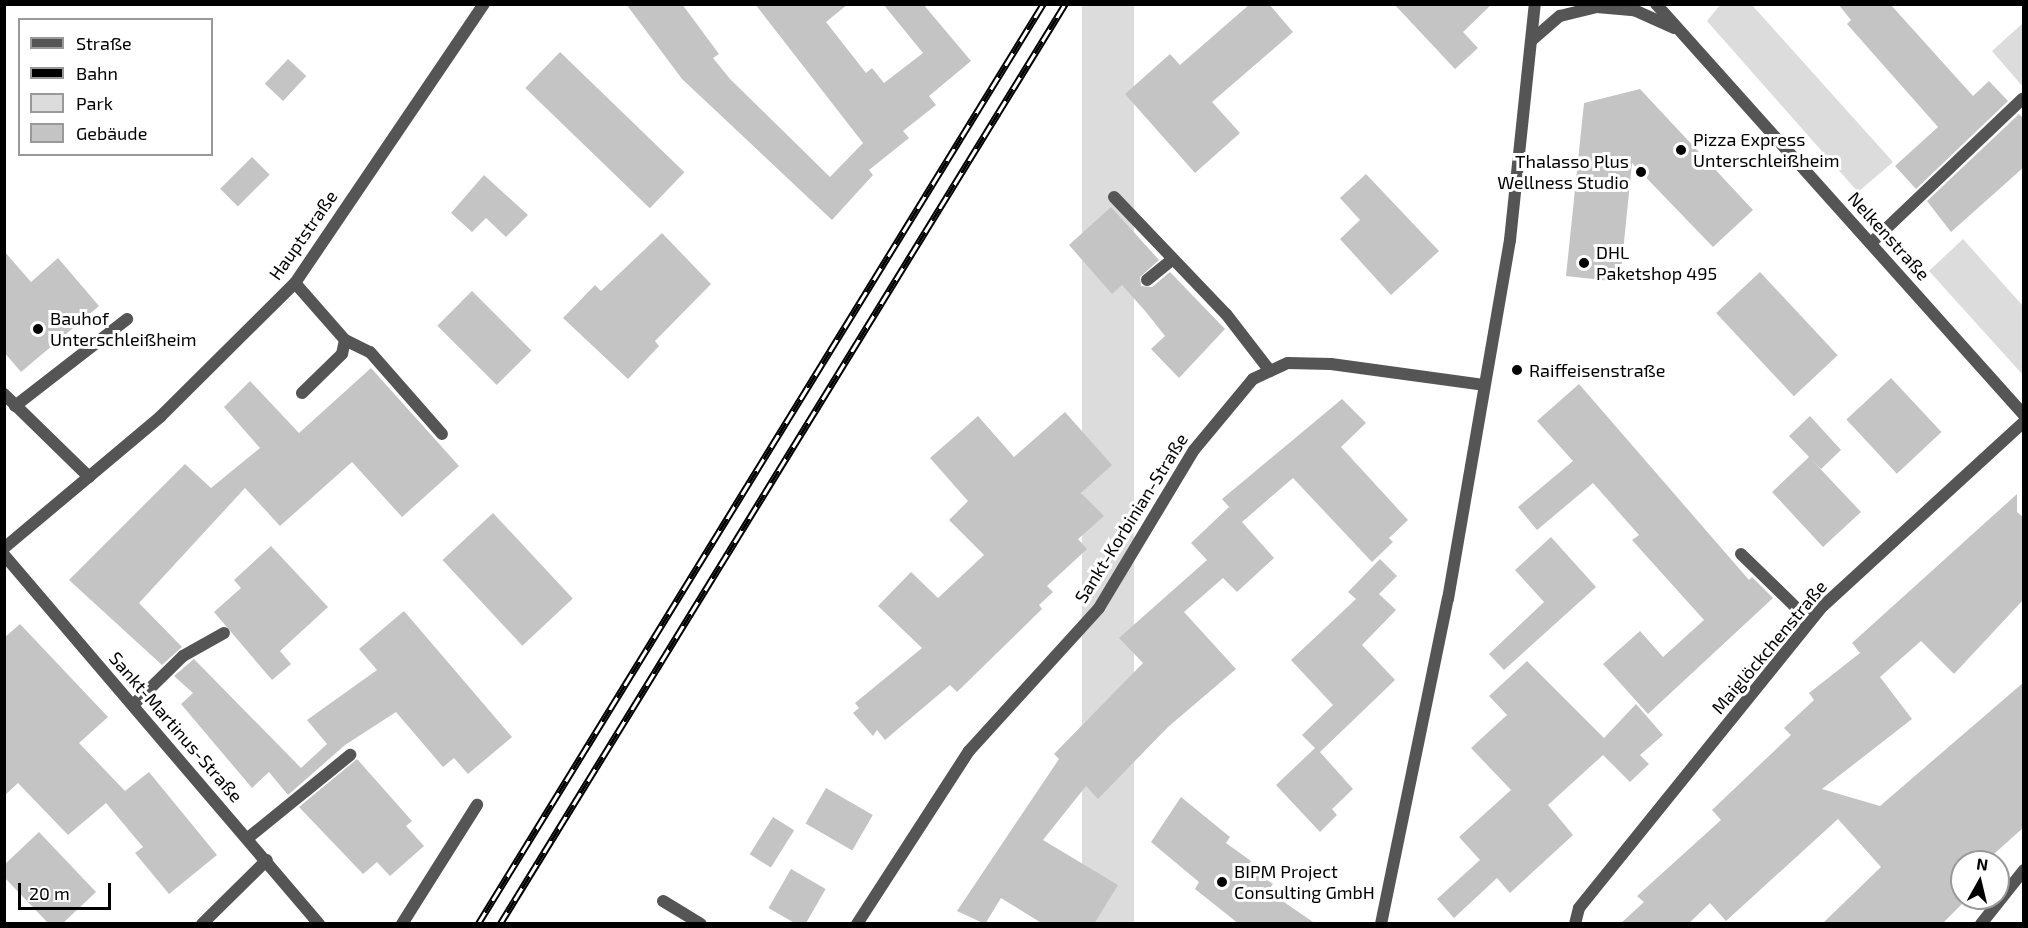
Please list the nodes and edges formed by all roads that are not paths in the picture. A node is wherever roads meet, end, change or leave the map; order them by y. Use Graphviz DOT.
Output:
graph roads {
  1 [pos="484,4"];
  2 [pos="1535,4"];
  3 [pos="1656,4"];
  4 [pos="1678,29"];
  5 [pos="1532,40"];
  6 [pos="2022,99"];
  7 [pos="1114,198"];
  8 [pos="1871,243"];
  9 [pos="1173,259"];
  10 [pos="1147,280"];
  11 [pos="295,283"];
  12 [pos="127,319"];
  13 [pos="345,340"];
  14 [pos="1270,371"];
  15 [pos="1484,385"];
  16 [pos="302,393"];
  17 [pos="4,394"];
  18 [pos="15,406"];
  19 [pos="2024,415"];
  20 [pos="2024,422"];
  21 [pos="442,434"];
  22 [pos="89,477"];
  23 [pos="4,548"];
  24 [pos="1741,554"];
  25 [pos="4,555"];
  26 [pos="1810,621"];
  27 [pos="224,633"];
  28 [pos="133,705"];
  29 [pos="350,755"];
  30 [pos="477,805"];
  31 [pos="248,838"];
  32 [pos="267,860"];
  33 [pos="2024,870"];
  34 [pos="663,901"];
  35 [pos="202,924"];
  36 [pos="319,924"];
  37 [pos="402,924"];
  38 [pos="701,924"];
  39 [pos="857,924"];
  40 [pos="1382,924"];
  41 [pos="1575,924"];
  42 [pos="1981,924"];
  1 -- 11 [label="street, Hauptstraße"];
  2 -- 5 [label="street"];
  3 -- 4 [label="street, Nelkenstraße"];
  4 -- 5 [label="street, Nelkenstraße"];
  4 -- 8 [label="street, Nelkenstraße"];
  5 -- 15 [label="street"];
  6 -- 8 [label="street"];
  7 -- 9 [label="street"];
  8 -- 19 [label="street, Nelkenstraße"];
  9 -- 10 [label="street"];
  9 -- 14 [label="street"];
  11 -- 13 [label="street"];
  11 -- 22 [label="street, Hauptstraße"];
  12 -- 18 [label="street"];
  13 -- 16 [label="street"];
  13 -- 21 [label="street"];
  14 -- 15 [label="street, Sankt-Korbinian-Straße"];
  14 -- 39 [label="street, Sankt-Korbinian-Straße"];
  15 -- 40 [label="street"];
  17 -- 18 [label="street"];
  18 -- 22 [label="street"];
  20 -- 26 [label="street, Maiglöckchenstraße"];
  22 -- 23 [label="street, Hauptstraße"];
  24 -- 26 [label="street"];
  25 -- 28 [label="street, Sankt-Martinus-Straße"];
  26 -- 41 [label="street, Maiglöckchenstraße"];
  27 -- 28 [label="street"];
  28 -- 31 [label="street, Sankt-Martinus-Straße"];
  29 -- 31 [label="street"];
  30 -- 37 [label="street"];
  31 -- 32 [label="street, Sankt-Martinus-Straße"];
  32 -- 35 [label="street"];
  32 -- 36 [label="street, Sankt-Martinus-Straße"];
  33 -- 42 [label="street"];
  34 -- 38 [label="street"];
}
